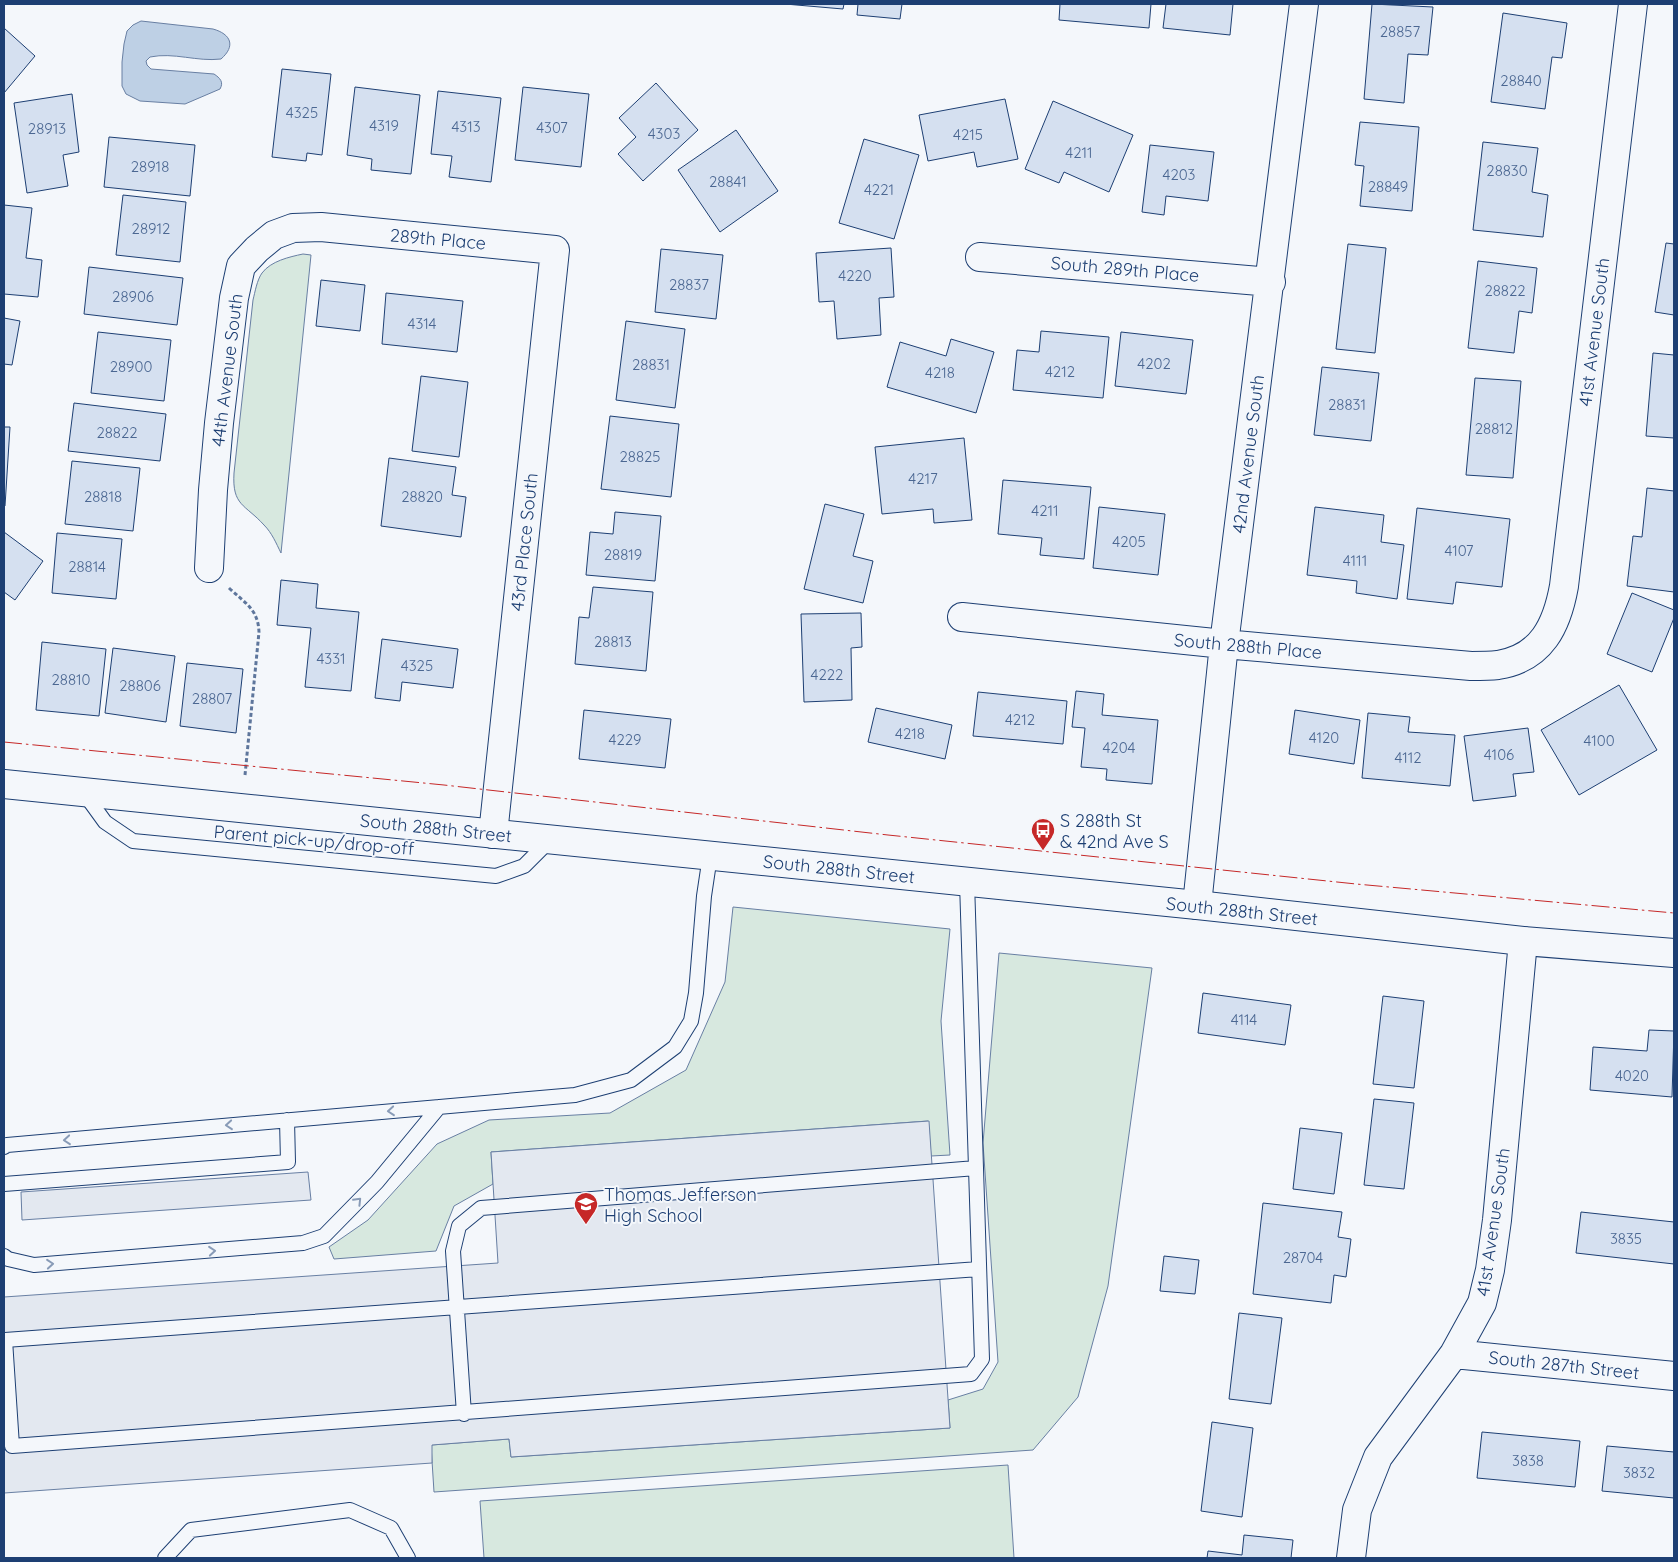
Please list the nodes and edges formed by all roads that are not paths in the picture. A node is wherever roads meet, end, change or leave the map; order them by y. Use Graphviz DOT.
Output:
graph roads {
  1 [pos="1304,4"];
  2 [pos="1633,4"];
  3 [pos="321,228"];
  4 [pos="555,250"];
  5 [pos="980,257"];
  6 [pos="1270,282"];
  7 [pos="209,568"];
  8 [pos="962,617"];
  9 [pos="1224,644"];
  10 [pos="1532,651"];
  11 [pos="4,784"];
  12 [pos="84,793"];
  13 [pos="493,834"];
  14 [pos="550,840"];
  15 [pos="710,856"];
  16 [pos="967,882"];
  17 [pos="1197,905"];
  18 [pos="1523,941"];
  19 [pos="1674,953"];
  20 [pos="439,1107"];
  21 [pos="287,1120"];
  22 [pos="4,1147"];
  23 [pos="976,1168"];
  24 [pos="4,1184"];
  25 [pos="4,1256"];
  26 [pos="979,1268"];
  27 [pos="458,1307"];
  28 [pos="1454,1354"];
  29 [pos="1674,1376"];
  30 [pos="464,1414"];
  31 [pos="165,1558"];
  32 [pos="408,1558"];
  33 [pos="1351,1558"];
  1 -- 6 [label="street, 42nd Avenue South"];
  2 -- 10 [label="street, 41st Avenue South"];
  3 -- 4 [label="street, 289th Place"];
  3 -- 7 [label="street, 44th Avenue South"];
  4 -- 13 [label="street, 43rd Place South"];
  5 -- 6 [label="street, South 289th Place"];
  6 -- 9 [label="street, 42nd Avenue South"];
  8 -- 9 [label="street, South 288th Place"];
  9 -- 10 [label="street, South 288th Place"];
  9 -- 17 [label="street, 42nd Avenue South"];
  11 -- 12 [label="street, South 288th Street"];
  12 -- 13 [label="street, South 288th Street"];
  12 -- 14 [label="lane, Parent pick-up/drop-off"];
  13 -- 14 [label="street, South 288th Street"];
  14 -- 15 [label="street, South 288th Street"];
  15 -- 16 [label="street, South 288th Street"];
  15 -- 20 [label="lane"];
  16 -- 17 [label="street, South 288th Street"];
  16 -- 23 [label="lane"];
  17 -- 18 [label="street, South 288th Street"];
  18 -- 19 [label="street, South 288th Street"];
  18 -- 28 [label="street, 41st Avenue South"];
  20 -- 21 [label="lane, one-way"];
  25 -- 20 [label="lane, one-way"];
  21 -- 22 [label="lane, one-way"];
  21 -- 24 [label="lane"];
  23 -- 26 [label="lane"];
  23 -- 27 [label="lane"];
  26 -- 27 [label="lane"];
  26 -- 30 [label="lane"];
  27 -- 30 [label="lane"];
  27 -- 30 [label="lane"];
  28 -- 29 [label="street, South 287th Street"];
  28 -- 33 [label="street, 41st Avenue South"];
  31 -- 32 [label="lane"];
}
